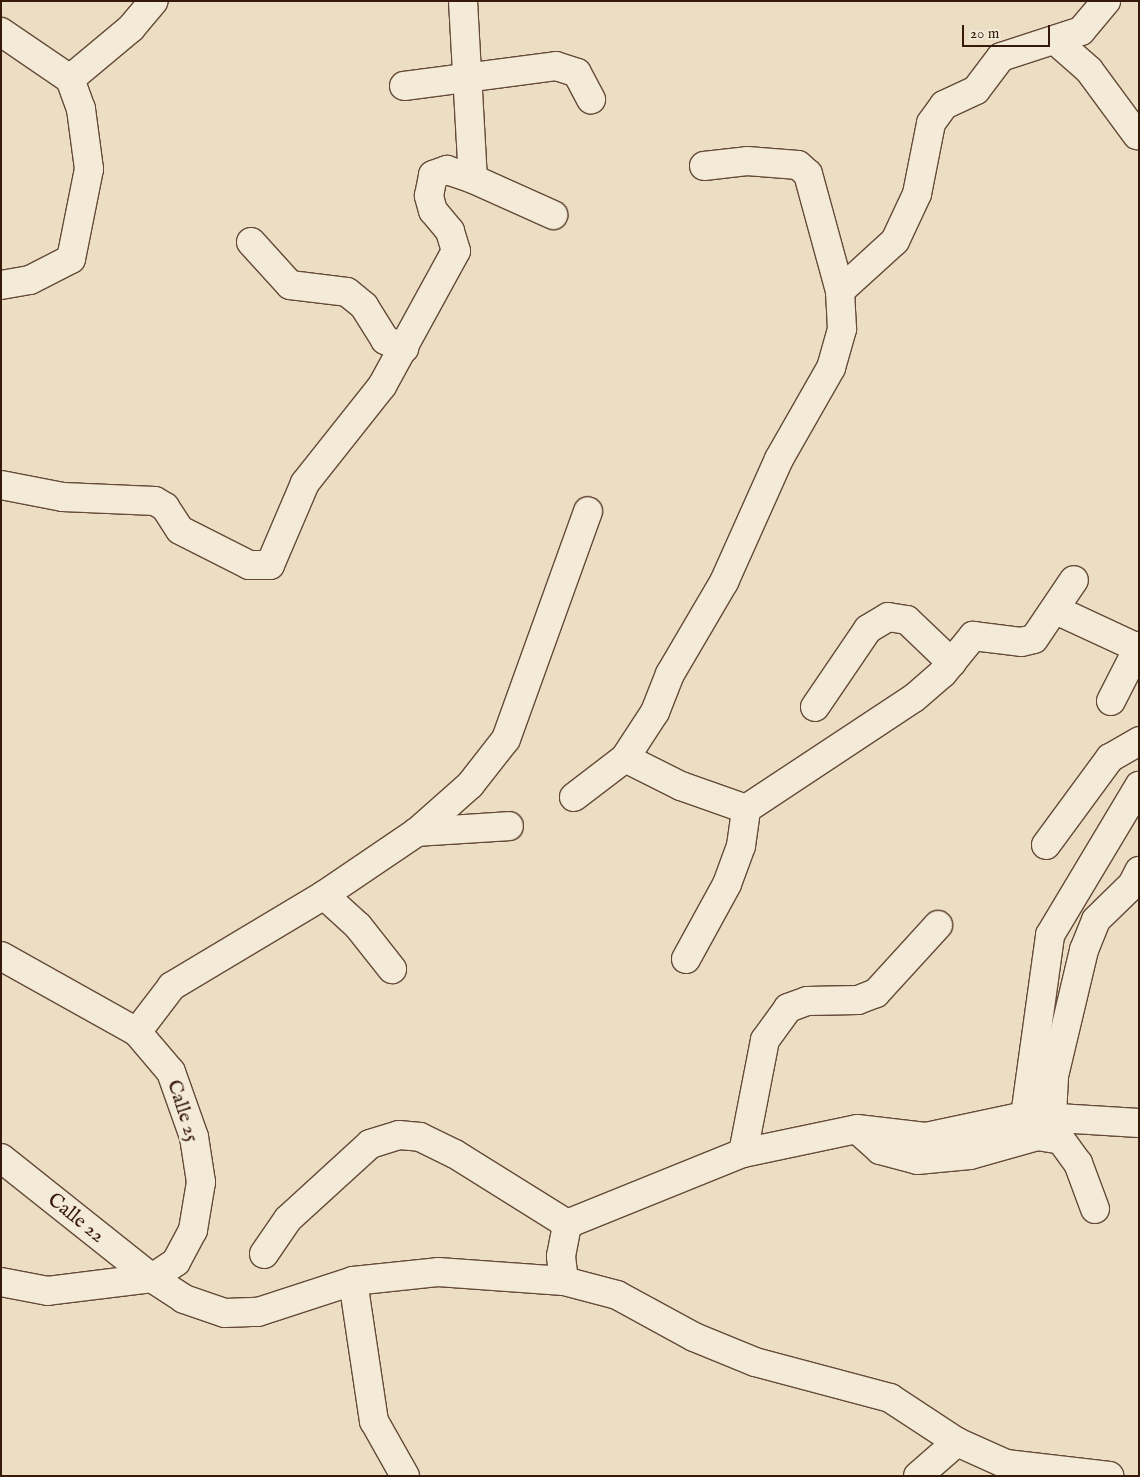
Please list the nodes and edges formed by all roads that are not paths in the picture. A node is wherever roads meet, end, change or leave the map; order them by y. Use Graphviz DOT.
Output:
graph roads {
  1 [pos="154,1"];
  2 [pos="463,1"];
  3 [pos="1106,1"];
  4 [pos="1,32"];
  5 [pos="1056,41"];
  6 [pos="468,74"];
  7 [pos="70,79"];
  8 [pos="404,86"];
  9 [pos="591,99"];
  10 [pos="1137,134"];
  11 [pos="704,166"];
  12 [pos="473,179"];
  13 [pos="553,215"];
  14 [pos="251,242"];
  15 [pos="1,285"];
  16 [pos="840,291"];
  17 [pos="404,348"];
  18 [pos="1,485"];
  19 [pos="588,511"];
  20 [pos="1074,580"];
  21 [pos="1056,610"];
  22 [pos="1138,647"];
  23 [pos="952,663"];
  24 [pos="1110,701"];
  25 [pos="815,706"];
  26 [pos="1139,741"];
  27 [pos="625,758"];
  28 [pos="1139,786"];
  29 [pos="574,797"];
  30 [pos="746,809"];
  31 [pos="509,826"];
  32 [pos="417,832"];
  33 [pos="1046,846"];
  34 [pos="1139,871"];
  35 [pos="324,895"];
  36 [pos="938,926"];
  37 [pos="1,956"];
  38 [pos="686,959"];
  39 [pos="392,969"];
  40 [pos="136,1032"];
  41 [pos="1025,1116"];
  42 [pos="1052,1117"];
  43 [pos="1139,1123"];
  44 [pos="857,1129"];
  45 [pos="742,1153"];
  46 [pos="1,1158"];
  47 [pos="1095,1210"];
  48 [pos="567,1224"];
  49 [pos="264,1254"];
  50 [pos="152,1278"];
  51 [pos="353,1281"];
  52 [pos="564,1281"];
  53 [pos="1,1282"];
  54 [pos="957,1442"];
  55 [pos="927,1472"];
  56 [pos="405,1476"];
  57 [pos="1109,1476"];
  1 -- 7 [label="street"];
  2 -- 6 [label="street"];
  3 -- 5 [label="street"];
  4 -- 7 [label="street"];
  5 -- 10 [label="street"];
  5 -- 16 [label="street"];
  6 -- 8 [label="street"];
  6 -- 9 [label="street"];
  6 -- 12 [label="street"];
  7 -- 15 [label="street"];
  11 -- 16 [label="street"];
  12 -- 13 [label="street"];
  12 -- 17 [label="street"];
  14 -- 17 [label="street"];
  16 -- 27 [label="street"];
  17 -- 18 [label="street"];
  19 -- 32 [label="street"];
  20 -- 21 [label="street"];
  21 -- 22 [label="street"];
  21 -- 23 [label="street"];
  22 -- 24 [label="street"];
  23 -- 25 [label="street"];
  23 -- 30 [label="street"];
  26 -- 33 [label="street"];
  27 -- 29 [label="street"];
  27 -- 30 [label="street"];
  28 -- 41 [label="street"];
  30 -- 38 [label="street"];
  31 -- 32 [label="street"];
  32 -- 35 [label="street"];
  34 -- 42 [label="street"];
  35 -- 39 [label="street"];
  35 -- 40 [label="street"];
  36 -- 45 [label="street"];
  37 -- 40 [label="street, Calle 25"];
  40 -- 50 [label="street, Calle 25"];
  41 -- 42 [label="street"];
  41 -- 44 [label="street"];
  42 -- 43 [label="street"];
  44 -- 45 [label="street"];
  44 -- 47 [label="street"];
  45 -- 48 [label="street"];
  46 -- 50 [label="street, Calle 22"];
  48 -- 49 [label="street"];
  48 -- 52 [label="street"];
  50 -- 51 [label="street, Calle 22"];
  50 -- 53 [label="street"];
  51 -- 52 [label="street, Calle 22"];
  51 -- 56 [label="street"];
  52 -- 54 [label="street, Calle 22"];
  54 -- 55 [label="street"];
  54 -- 57 [label="street, Calle 22"];
}
